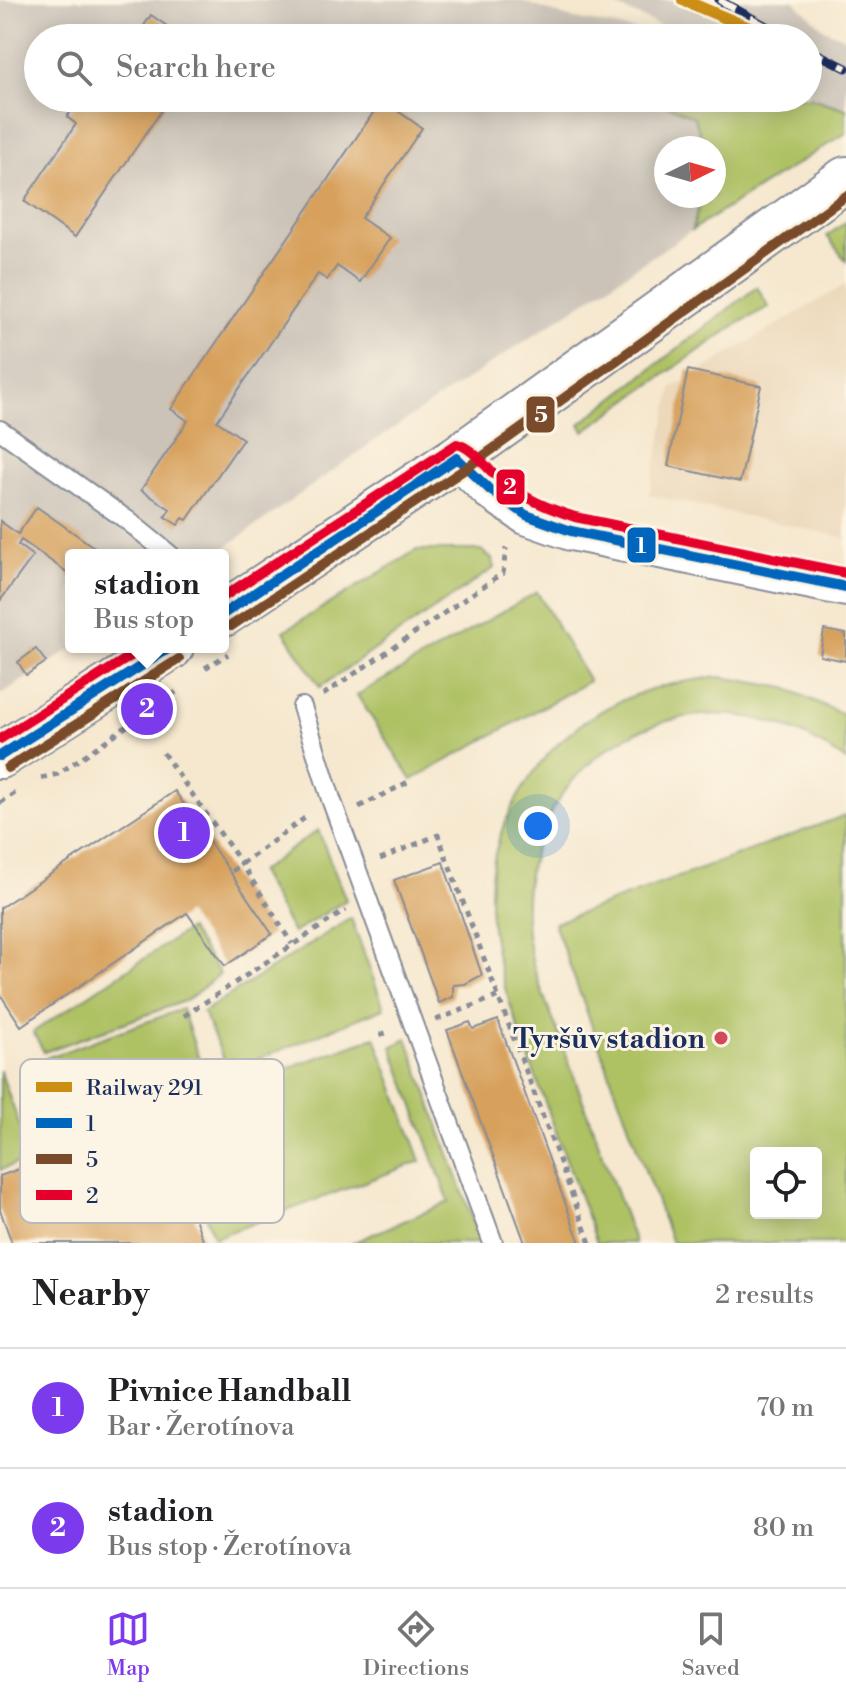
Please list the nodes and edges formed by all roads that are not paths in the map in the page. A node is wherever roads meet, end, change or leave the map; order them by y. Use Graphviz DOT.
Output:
graph roads {
  1 [pos="846,179"];
  2 [pos="0,430"];
  3 [pos="457,458"];
  4 [pos="163,549"];
  5 [pos="846,587"];
  6 [pos="229,605"];
  7 [pos="162,653"];
  8 [pos="302,707"];
  9 [pos="0,756"];
  10 [pos="493,1243"];
  1 -- 3 [label="street"];
  2 -- 4 [label="lane"];
  3 -- 5 [label="street"];
  3 -- 6 [label="street"];
  7 -- 9 [label="street"];
  8 -- 10 [label="lane"];
}
